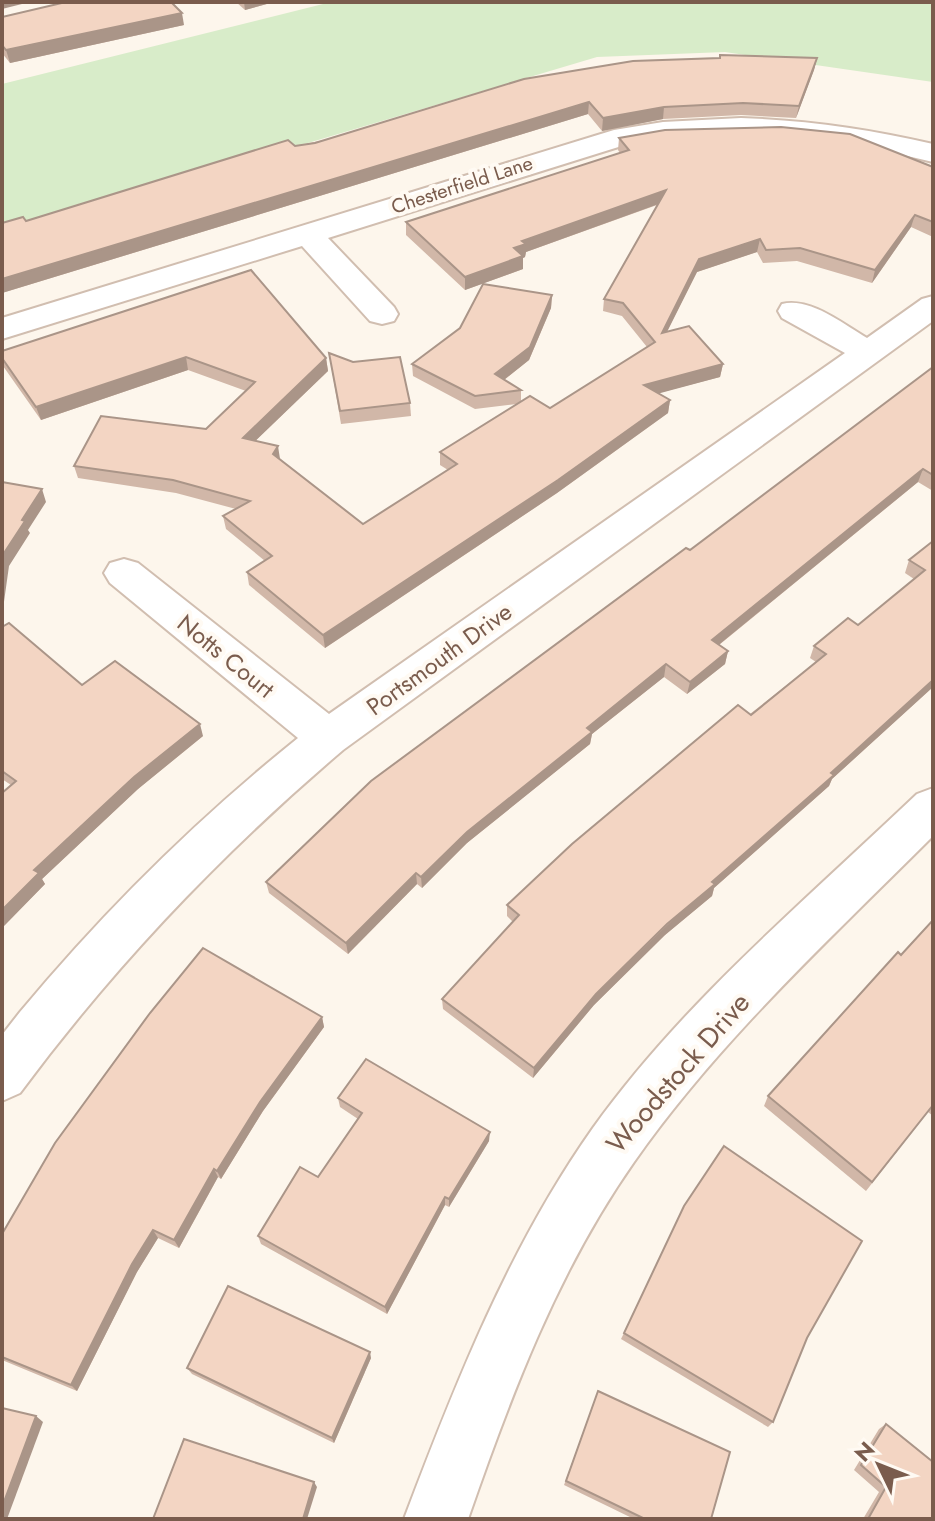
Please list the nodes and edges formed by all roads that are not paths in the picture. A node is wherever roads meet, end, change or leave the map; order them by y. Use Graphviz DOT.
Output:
graph roads {
  1 [pos="933,153"];
  2 [pos="308,234"];
  3 [pos="933,306"];
  4 [pos="794,311"];
  5 [pos="382,314"];
  6 [pos="2,329"];
  7 [pos="868,352"];
  8 [pos="124,573"];
  9 [pos="328,738"];
  10 [pos="933,807"];
  11 [pos="2,1076"];
  12 [pos="436,1519"];
  1 -- 2 [label="street, Chesterfield Lane"];
  2 -- 5 [label="street"];
  2 -- 6 [label="street, Chesterfield Lane"];
  3 -- 7 [label="street, Portsmouth Drive"];
  4 -- 7 [label="street"];
  7 -- 9 [label="street, Portsmouth Drive"];
  8 -- 9 [label="street, Notts Court"];
  9 -- 11 [label="street, Portsmouth Drive"];
  10 -- 12 [label="street, Woodstock Drive"];
}
